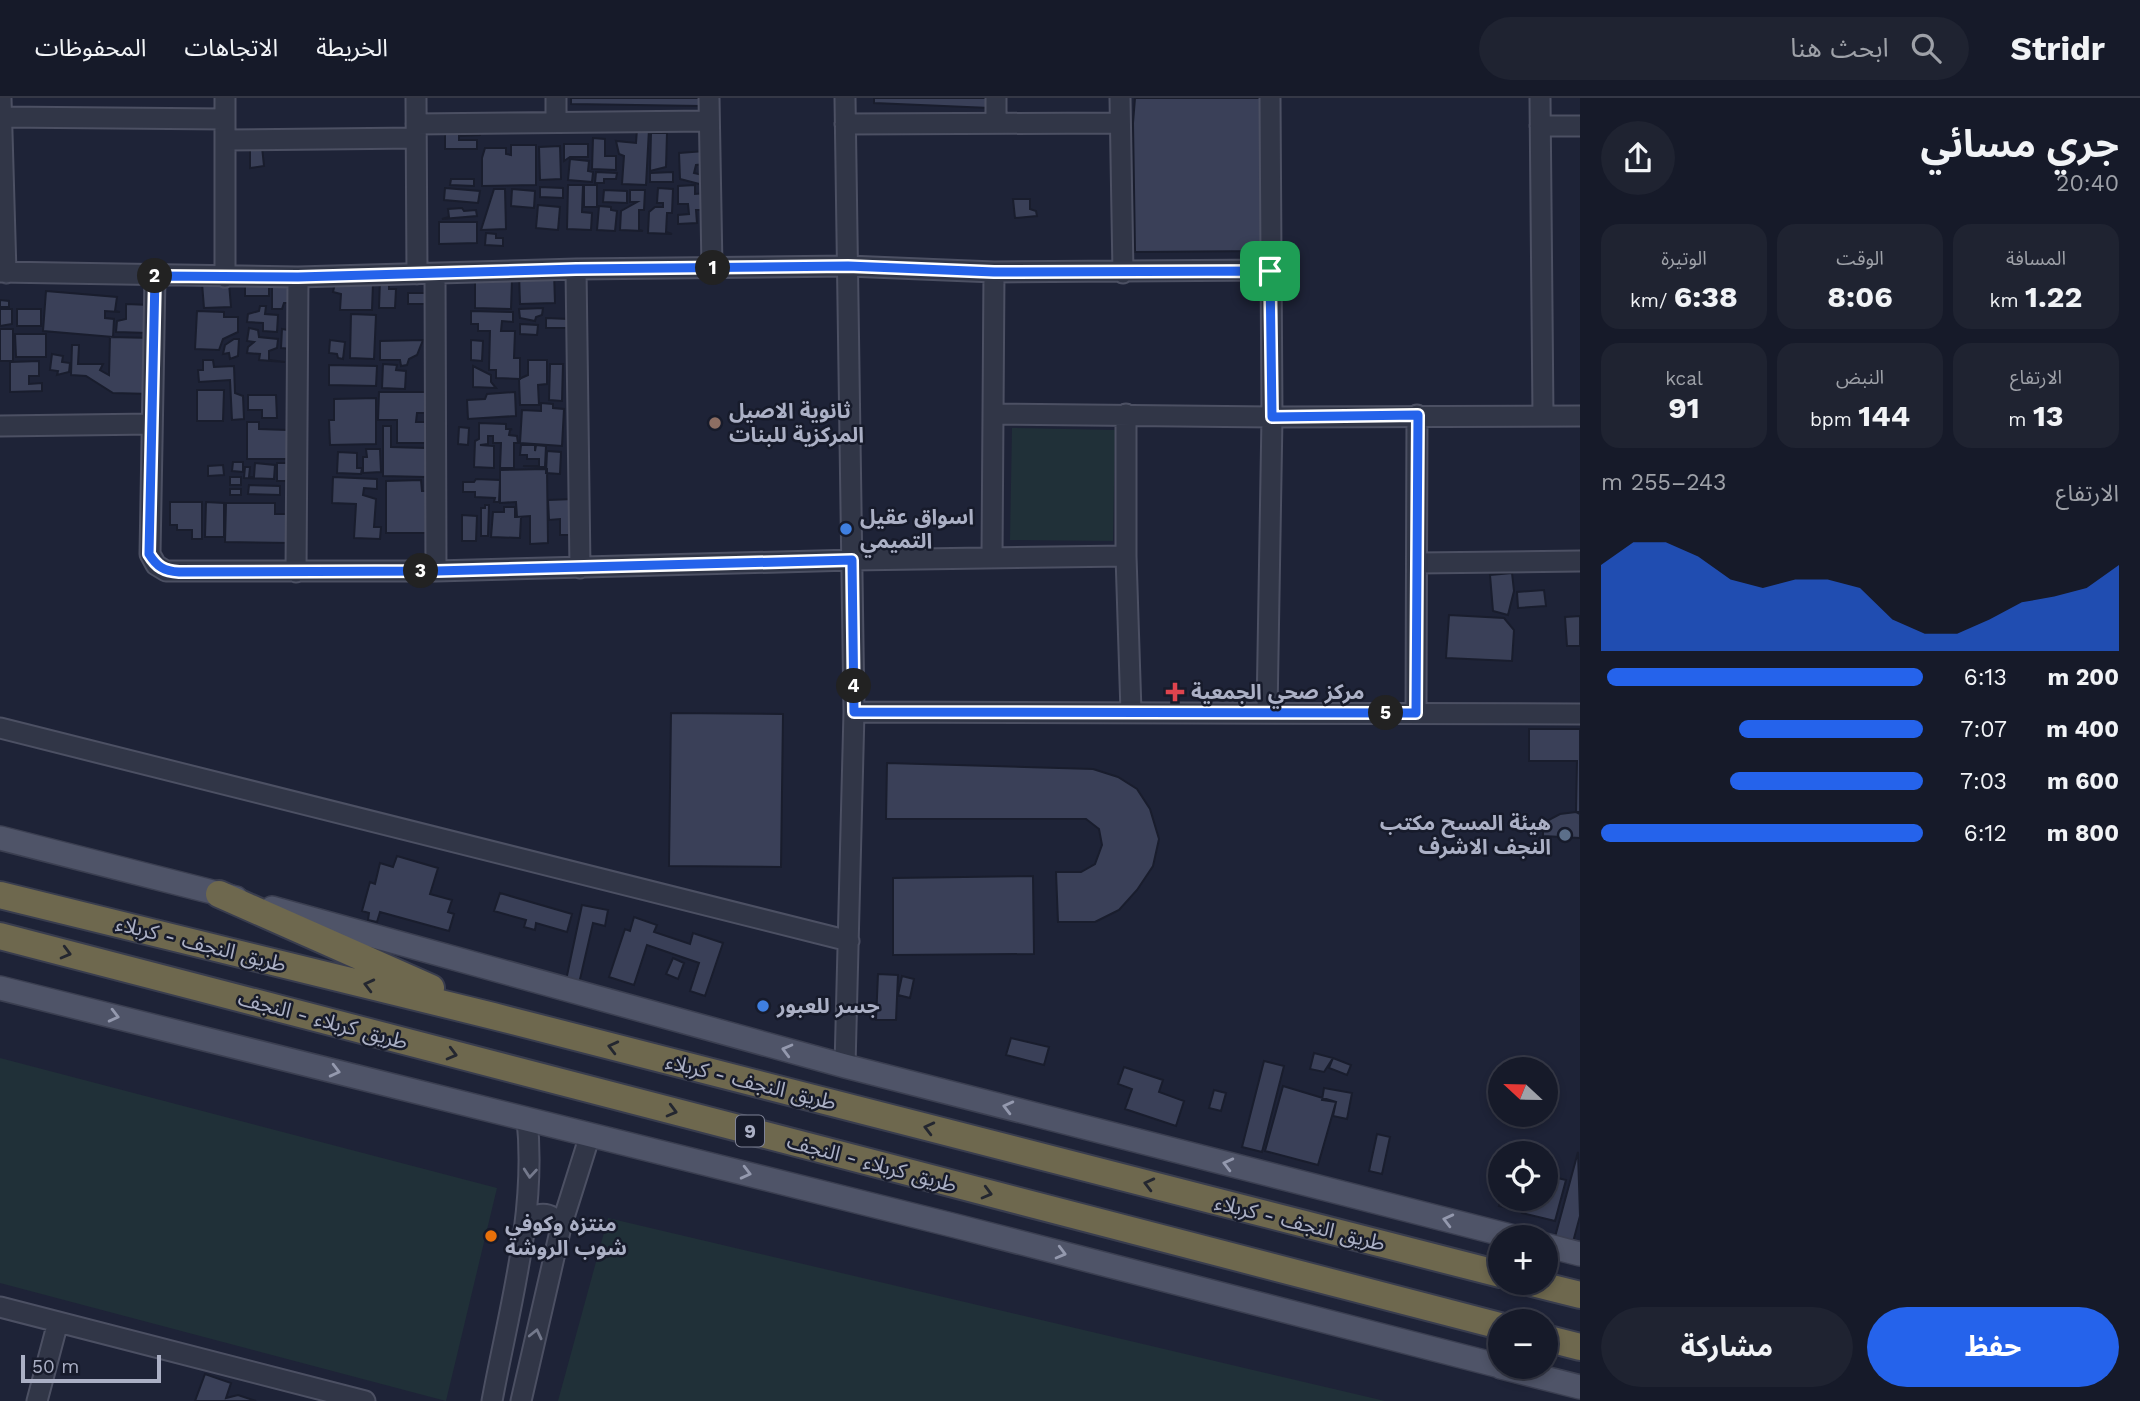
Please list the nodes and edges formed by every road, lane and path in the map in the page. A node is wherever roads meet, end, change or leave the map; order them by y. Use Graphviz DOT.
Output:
graph roads {
  1 [pos="225,98"];
  2 [pos="416,98"];
  3 [pos="556,98"];
  4 [pos="709,98"];
  5 [pos="845,98"];
  6 [pos="996,98"];
  7 [pos="1120,98"];
  8 [pos="1270,98"];
  9 [pos="1540,98"];
  10 [pos="1,108"];
  11 [pos="225,119"];
  12 [pos="709,121"];
  13 [pos="556,122"];
  14 [pos="996,122"];
  15 [pos="1119,123"];
  16 [pos="845,124"];
  17 [pos="1541,126"];
  18 [pos="1580,127"];
  19 [pos="416,131"];
  20 [pos="225,140"];
  21 [pos="848,266"];
  22 [pos="712,268"];
  23 [pos="576,269"];
  24 [pos="1270,271"];
  25 [pos="3,272"];
  26 [pos="994,272"];
  27 [pos="1123,273"];
  28 [pos="426,274"];
  29 [pos="155,276"];
  30 [pos="226,277"];
  31 [pos="298,277"];
  32 [pos="994,414"];
  33 [pos="1126,414"];
  34 [pos="1418,415"];
  35 [pos="1543,415"];
  36 [pos="1580,416"];
  37 [pos="1272,417"];
  38 [pos="152,424"];
  39 [pos="0,426"];
  40 [pos="1126,556"];
  41 [pos="992,558"];
  42 [pos="852,560"];
  43 [pos="1580,561"];
  44 [pos="1418,564"];
  45 [pos="580,568"];
  46 [pos="436,571"];
  47 [pos="296,572"];
  48 [pos="854,712"];
  49 [pos="1131,712"];
  50 [pos="1267,713"];
  51 [pos="1416,713"];
  52 [pos="1580,714"];
  53 [pos="0,728"];
  54 [pos="0,838"];
  55 [pos="219,894"];
  56 [pos="0,895"];
  57 [pos="0,936"];
  58 [pos="849,941"];
  59 [pos="0,988"];
  60 [pos="493,1016"];
  61 [pos="845,1066"];
  62 [pos="527,1119"];
  63 [pos="590,1135"];
  64 [pos="525,1227"];
  65 [pos="561,1227"];
  66 [pos="1488,1230"];
  67 [pos="1558,1248"];
  68 [pos="1580,1254"];
  69 [pos="1488,1272"];
  70 [pos="1558,1290"];
  71 [pos="1580,1295"];
  72 [pos="0,1307"];
  73 [pos="58,1322"];
  74 [pos="1488,1323"];
  75 [pos="1558,1341"];
  76 [pos="1580,1347"];
  77 [pos="1488,1364"];
  78 [pos="1548,1379"];
  79 [pos="1580,1387"];
  80 [pos="356,1400"];
  81 [pos="37,1401"];
  82 [pos="492,1401"];
  83 [pos="521,1401"];
  1 -- 11 [label="street"];
  2 -- 19 [label="street"];
  3 -- 13 [label="street"];
  4 -- 12 [label="street"];
  5 -- 16 [label="street"];
  6 -- 14 [label="street"];
  7 -- 15 [label="street"];
  8 -- 24 [label="street"];
  9 -- 17 [label="street"];
  10 -- 11 [label="street"];
  10 -- 25 [label="street"];
  11 -- 20 [label="street"];
  12 -- 13 [label="street"];
  12 -- 22 [label="street"];
  13 -- 19 [label="street"];
  14 -- 15 [label="street"];
  14 -- 16 [label="street"];
  15 -- 27 [label="street"];
  16 -- 21 [label="street"];
  17 -- 18 [label="street"];
  17 -- 35 [label="street"];
  19 -- 20 [label="street"];
  19 -- 28 [label="street"];
  20 -- 30 [label="street"];
  21 -- 22 [label="street"];
  21 -- 26 [label="street"];
  21 -- 42 [label="street"];
  22 -- 23 [label="street"];
  23 -- 28 [label="street"];
  23 -- 45 [label="street"];
  24 -- 27 [label="street"];
  24 -- 37 [label="street"];
  25 -- 29 [label="street"];
  26 -- 27 [label="street"];
  26 -- 32 [label="street"];
  28 -- 31 [label="street"];
  28 -- 46 [label="street"];
  29 -- 30 [label="street"];
  29 -- 38 [label="street"];
  30 -- 31 [label="street"];
  31 -- 47 [label="street"];
  32 -- 33 [label="street"];
  32 -- 41 [label="street"];
  33 -- 37 [label="street"];
  33 -- 40 [label="street"];
  34 -- 35 [label="street"];
  34 -- 37 [label="street"];
  34 -- 44 [label="street"];
  35 -- 36 [label="street"];
  37 -- 50 [label="street"];
  38 -- 39 [label="street"];
  38 -- 47 [label="street"];
  40 -- 41 [label="street"];
  40 -- 49 [label="street"];
  41 -- 42 [label="street"];
  42 -- 45 [label="street"];
  42 -- 48 [label="street"];
  43 -- 44 [label="street"];
  44 -- 51 [label="street"];
  45 -- 46 [label="street"];
  46 -- 47 [label="street"];
  48 -- 49 [label="street"];
  48 -- 58 [label="street"];
  49 -- 50 [label="street"];
  50 -- 51 [label="street"];
  51 -- 52 [label="street"];
  53 -- 58 [label="street"];
  54 -- 55 [label="main road"];
  55 -- 60 [label="highway"];
  61 -- 55 [label="main road, one-way"];
  60 -- 56 [label="highway, طريق النجف - کربلاء / 9, one-way"];
  57 -- 74 [label="highway, طريق کربلاء - النجف / 9, one-way"];
  58 -- 61 [label="street"];
  59 -- 62 [label="main road, one-way"];
  69 -- 60 [label="highway, طريق النجف - کربلاء / 9, one-way"];
  66 -- 61 [label="main road, one-way"];
  62 -- 63 [label="main road"];
  62 -- 64 [label="street, one-way"];
  63 -- 65 [label="street"];
  63 -- 77 [label="main road, one-way"];
  64 -- 65 [label="street"];
  64 -- 82 [label="street"];
  83 -- 65 [label="street, one-way"];
  67 -- 68 [label="main road"];
  70 -- 71 [label="highway"];
  72 -- 73 [label="street"];
  73 -- 80 [label="street"];
  73 -- 81 [label="street"];
  75 -- 76 [label="highway"];
  78 -- 79 [label="main road"];
}
